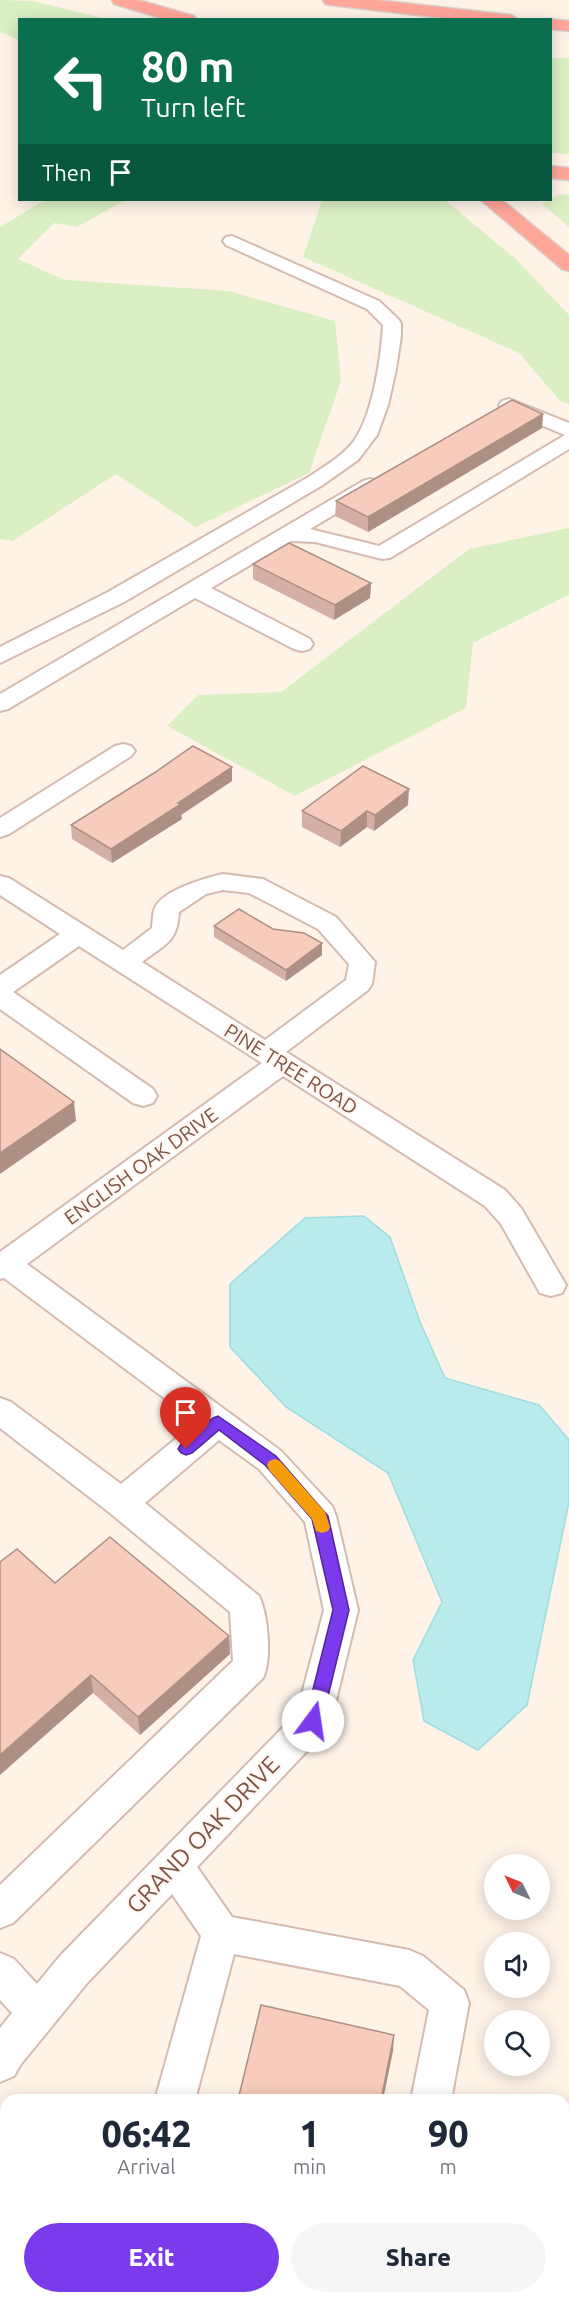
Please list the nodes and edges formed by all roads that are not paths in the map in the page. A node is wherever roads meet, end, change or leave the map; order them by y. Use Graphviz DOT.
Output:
graph roads {
  1 [pos="120,0"];
  2 [pos="331,0"];
  3 [pos="181,18"];
  4 [pos="493,18"];
  5 [pos="552,24"];
  6 [pos="569,26"];
  7 [pos="569,35"];
  8 [pos="552,36"];
  9 [pos="552,172"];
  10 [pos="569,174"];
  11 [pos="492,201"];
  12 [pos="232,241"];
  13 [pos="569,265"];
  14 [pos="490,416"];
  15 [pos="569,430"];
  16 [pos="569,440"];
  17 [pos="389,474"];
  18 [pos="284,534"];
  19 [pos="193,588"];
  20 [pos="302,644"];
  21 [pos="0,656"];
  22 [pos="0,704"];
  23 [pos="123,751"];
  24 [pos="0,829"];
  25 [pos="0,884"];
  26 [pos="78,933"];
  27 [pos="124,963"];
  28 [pos="0,988"];
  29 [pos="0,996"];
  30 [pos="274,1058"];
  31 [pos="143,1096"];
  32 [pos="3,1266"];
  33 [pos="551,1285"];
  34 [pos="0,1411"];
  35 [pos="218,1422"];
  36 [pos="122,1503"];
  37 [pos="174,1866"];
  38 [pos="0,1910"];
  39 [pos="221,1933"];
  40 [pos="0,1972"];
  41 [pos="38,2013"];
  42 [pos="0,2062"];
  43 [pos="177,2094"];
  44 [pos="432,2094"];
  1 -- 3 [label="highway"];
  2 -- 4 [label="highway"];
  5 -- 6 [label="highway"];
  7 -- 8 [label="highway"];
  9 -- 10 [label="highway"];
  11 -- 13 [label="highway"];
  12 -- 21 [label="street"];
  14 -- 15 [label="street"];
  16 -- 18 [label="street"];
  17 -- 18 [label="street"];
  18 -- 19 [label="street"];
  19 -- 20 [label="street"];
  19 -- 22 [label="street"];
  23 -- 24 [label="street"];
  25 -- 26 [label="street, PINE TREE ROAD"];
  26 -- 27 [label="street, PINE TREE ROAD"];
  26 -- 28 [label="street"];
  27 -- 30 [label="street, PINE TREE ROAD"];
  27 -- 30 [label="street, ENGLISH OAK DRIVE"];
  29 -- 31 [label="street"];
  30 -- 32 [label="street, ENGLISH OAK DRIVE"];
  30 -- 33 [label="street, PINE TREE ROAD"];
  32 -- 35 [label="street, GRAND OAK DRIVE"];
  34 -- 36 [label="street"];
  35 -- 36 [label="street"];
  35 -- 37 [label="street, GRAND OAK DRIVE"];
  36 -- 38 [label="street"];
  37 -- 39 [label="street"];
  37 -- 41 [label="street, GRAND OAK DRIVE"];
  39 -- 43 [label="street"];
  39 -- 44 [label="street"];
  40 -- 41 [label="street"];
  41 -- 42 [label="street, GRAND OAK DRIVE"];
}
